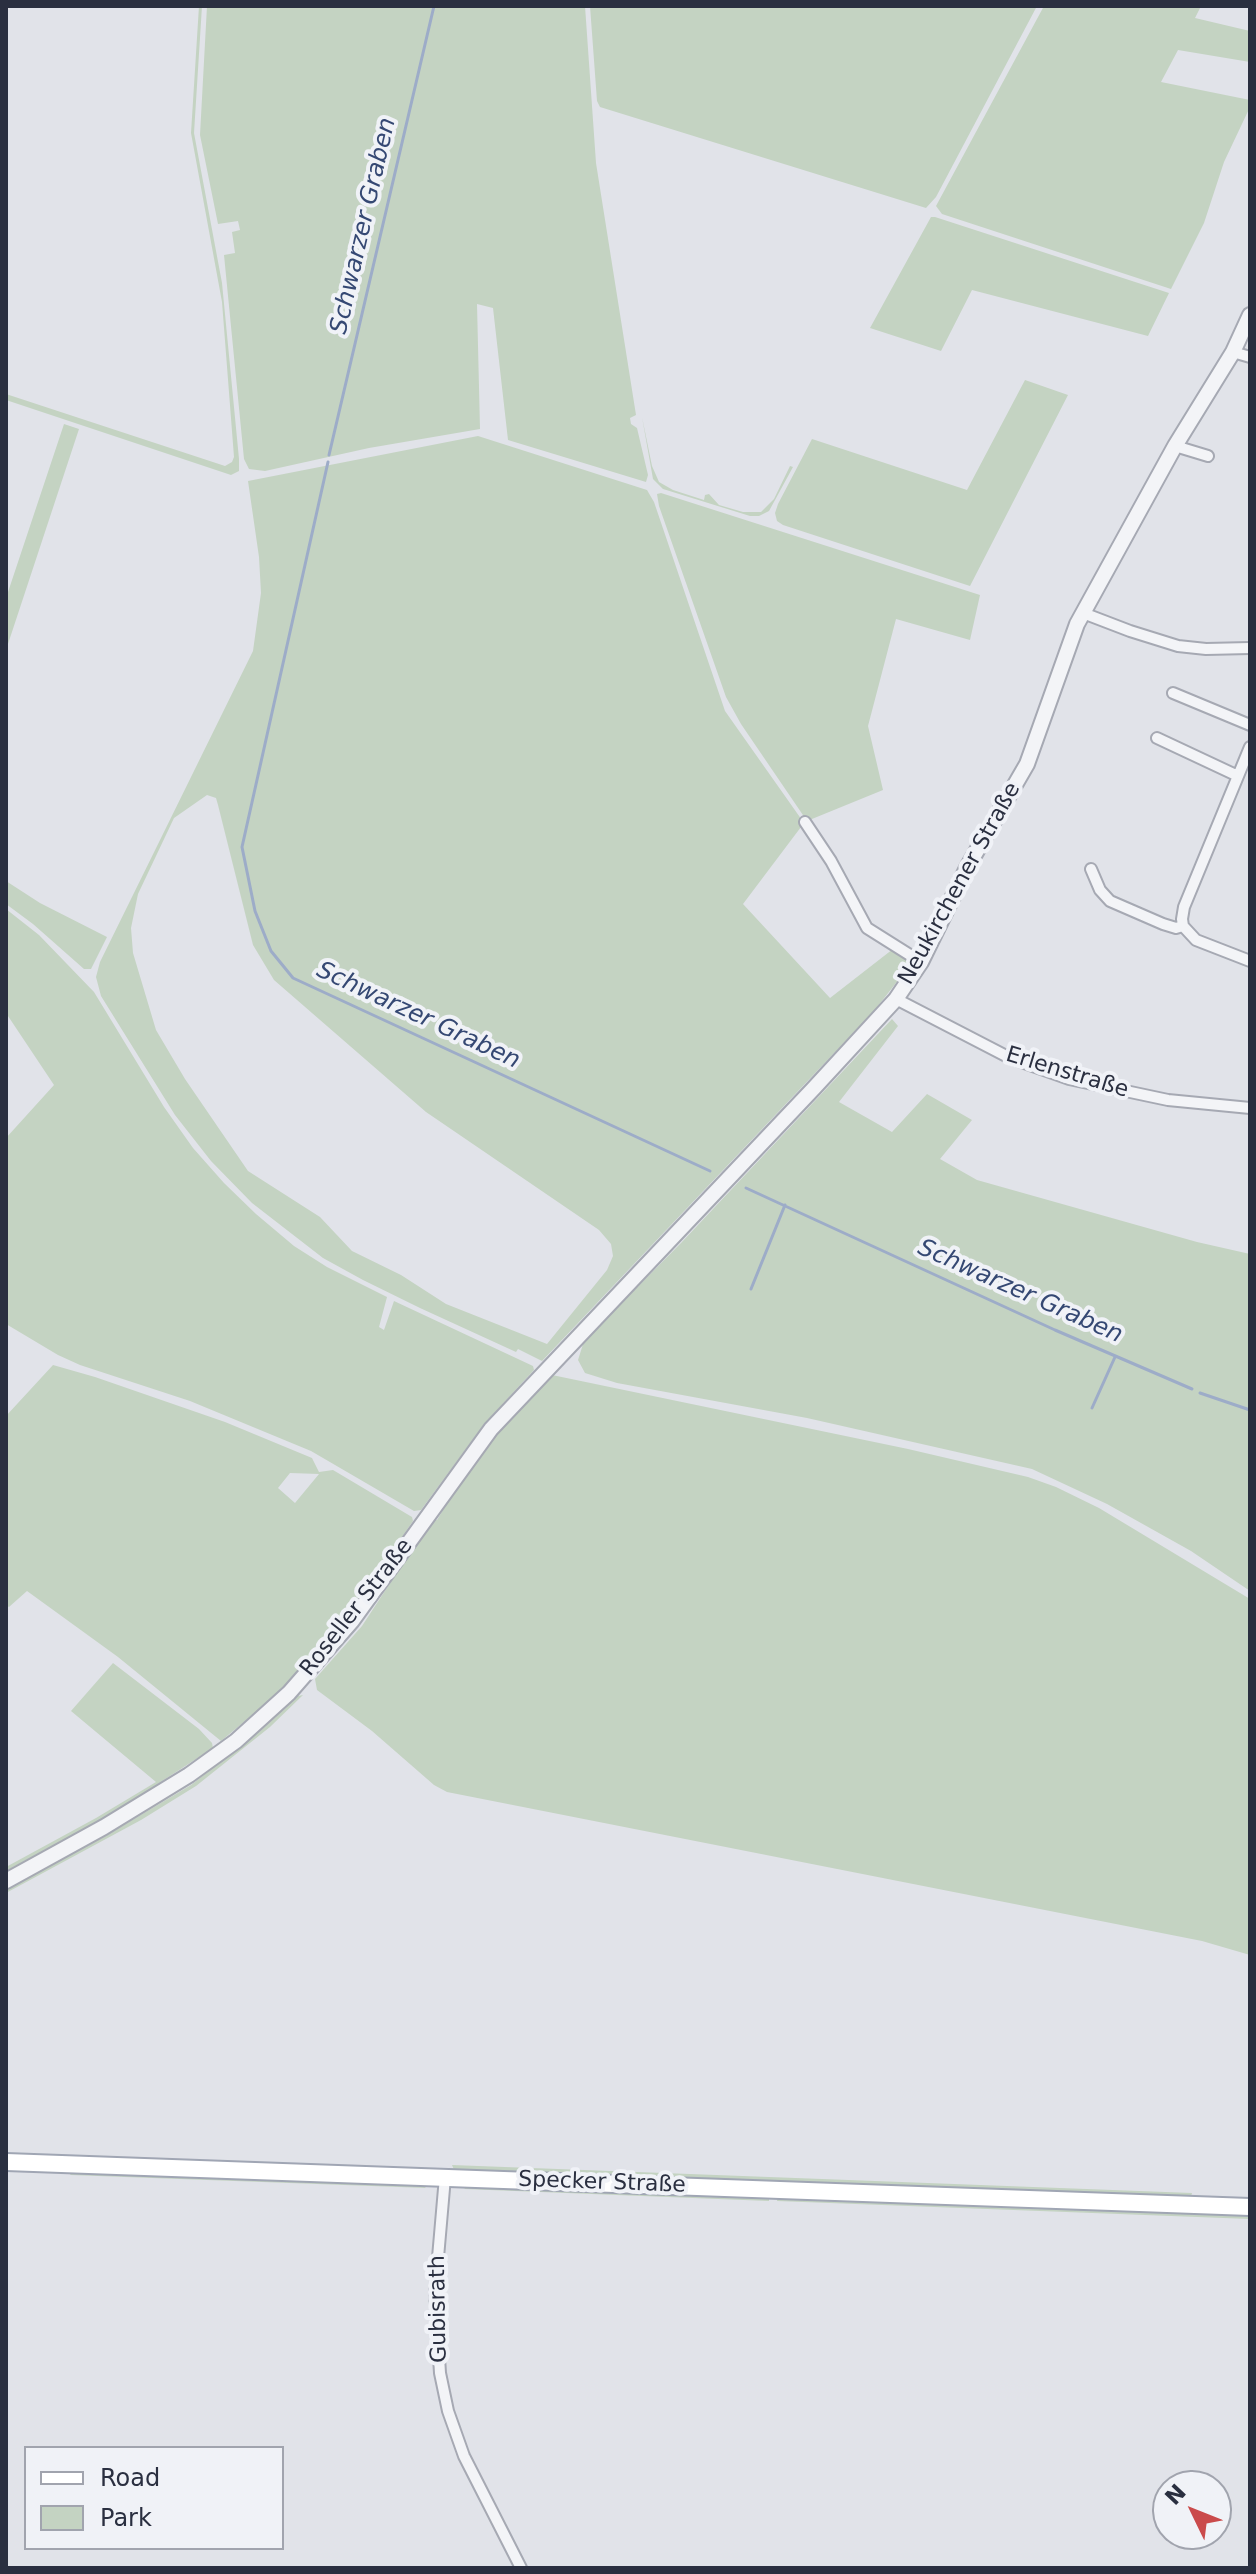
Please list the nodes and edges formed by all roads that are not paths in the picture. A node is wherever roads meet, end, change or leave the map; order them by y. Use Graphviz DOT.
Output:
graph roads {
  1 [pos="1250,315"];
  2 [pos="1233,352"];
  3 [pos="1250,357"];
  4 [pos="1175,446"];
  5 [pos="1208,456"];
  6 [pos="1083,613"];
  7 [pos="1250,648"];
  8 [pos="1173,693"];
  9 [pos="1250,725"];
  10 [pos="1157,738"];
  11 [pos="1250,747"];
  12 [pos="1238,776"];
  13 [pos="805,822"];
  14 [pos="1091,869"];
  15 [pos="1182,923"];
  16 [pos="1250,961"];
  17 [pos="921,962"];
  18 [pos="896,999"];
  19 [pos="1250,1108"];
  20 [pos="481,1440"];
  21 [pos="6,1881"];
  22 [pos="6,2162"];
  23 [pos="445,2177"];
  24 [pos="1250,2207"];
  25 [pos="521,2568"];
  1 -- 2 [label="street, Neukirchener Straße"];
  2 -- 3 [label="street"];
  2 -- 4 [label="street, Neukirchener Straße"];
  4 -- 5 [label="street"];
  4 -- 6 [label="street, Neukirchener Straße"];
  6 -- 7 [label="street"];
  6 -- 17 [label="street, Neukirchener Straße"];
  8 -- 9 [label="street"];
  10 -- 12 [label="street"];
  11 -- 12 [label="street"];
  12 -- 15 [label="street"];
  13 -- 17 [label="street"];
  14 -- 15 [label="street"];
  15 -- 16 [label="street"];
  17 -- 18 [label="street, Neukirchener Straße"];
  18 -- 19 [label="street, Erlenstraße"];
  18 -- 20 [label="street, Neukirchener Straße"];
  20 -- 21 [label="street, Roseller Straße"];
  22 -- 23 [label="main road, Specker Straße"];
  23 -- 24 [label="main road, Specker Straße"];
  23 -- 25 [label="street, Gubisrath"];
}
